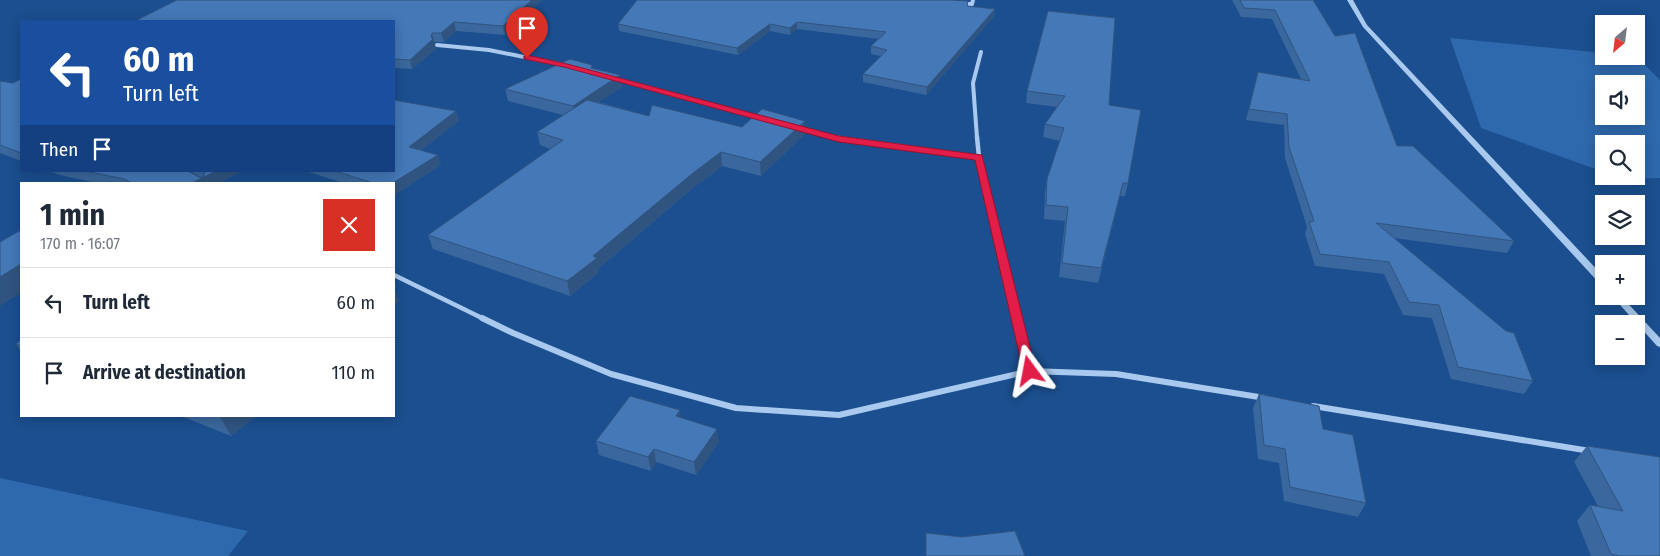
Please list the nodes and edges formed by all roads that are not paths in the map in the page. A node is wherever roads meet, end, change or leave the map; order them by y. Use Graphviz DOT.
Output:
graph roads {
  1 [pos="973,0"];
  2 [pos="1350,0"];
  3 [pos="954,4"];
  4 [pos="437,45"];
  5 [pos="981,52"];
  6 [pos="574,68"];
  7 [pos="612,78"];
  8 [pos="763,118"];
  9 [pos="792,126"];
  10 [pos="979,157"];
  11 [pos="1595,274"];
  12 [pos="395,275"];
  13 [pos="1624,305"];
  14 [pos="1660,344"];
  15 [pos="1030,371"];
  16 [pos="1272,399"];
  17 [pos="1310,406"];
  18 [pos="1602,453"];
  1 -- 3 [label="street"];
  2 -- 11 [label="street"];
  4 -- 6 [label="street"];
  5 -- 10 [label="street"];
  7 -- 8 [label="street"];
  9 -- 10 [label="street"];
  10 -- 15 [label="street"];
  12 -- 15 [label="street"];
  13 -- 14 [label="street"];
  15 -- 16 [label="street"];
  17 -- 18 [label="street"];
}
